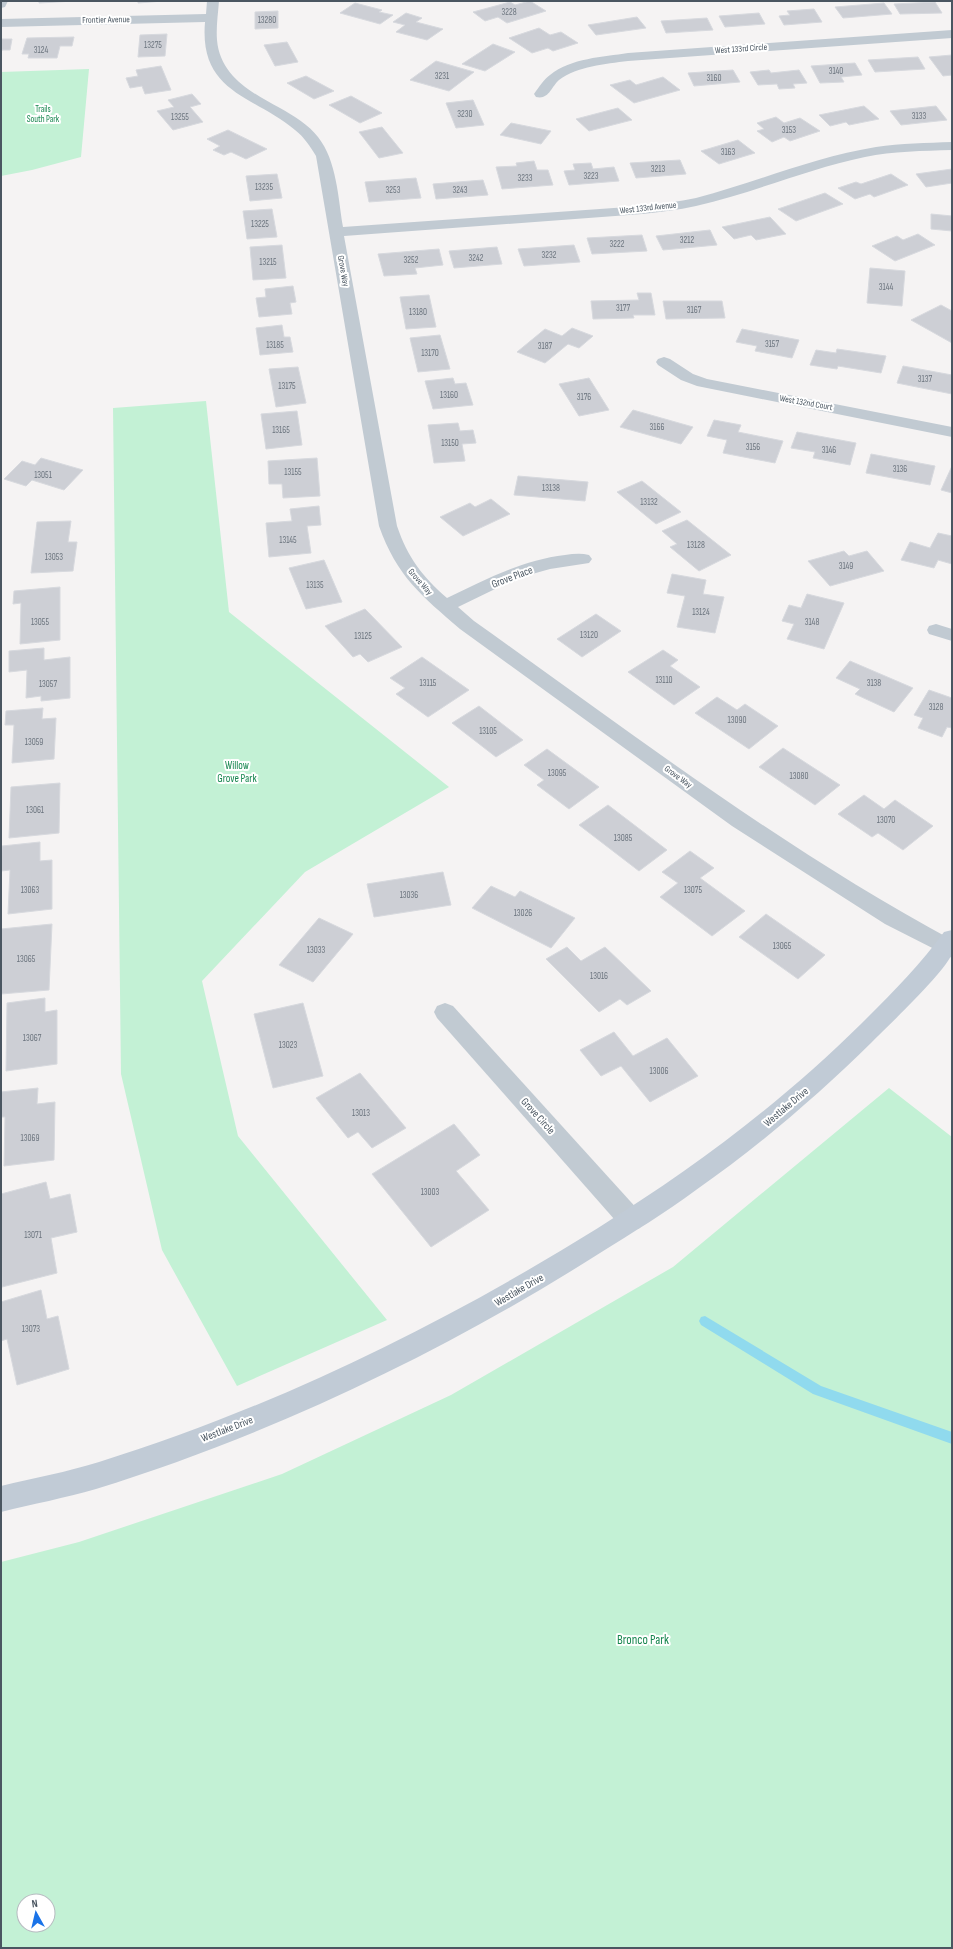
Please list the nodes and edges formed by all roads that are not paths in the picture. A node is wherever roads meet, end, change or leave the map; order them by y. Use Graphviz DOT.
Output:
graph roads {
  1 [pos="2,1"];
  2 [pos="1,4"];
  3 [pos="213,10"];
  4 [pos="1,23"];
  5 [pos="952,34"];
  6 [pos="541,94"];
  7 [pos="952,146"];
  8 [pos="336,232"];
  9 [pos="664,362"];
  10 [pos="952,432"];
  11 [pos="583,559"];
  12 [pos="444,607"];
  13 [pos="950,945"];
  14 [pos="445,1012"];
  15 [pos="631,1220"];
  16 [pos="1,1499"];
  1 -- 2 [label="street"];
  3 -- 4 [label="street, Frontier Avenue"];
  3 -- 8 [label="street, Grove Way"];
  5 -- 6 [label="street, West 133rd Circle"];
  7 -- 8 [label="street, West 133rd Avenue"];
  8 -- 12 [label="street, Grove Way"];
  9 -- 10 [label="street, West 132nd Court"];
  11 -- 12 [label="street, Grove Place"];
  12 -- 13 [label="street, Grove Way"];
  13 -- 15 [label="street, Westlake Drive"];
  14 -- 15 [label="street, Grove Circle"];
  15 -- 16 [label="street, Westlake Drive"];
}
